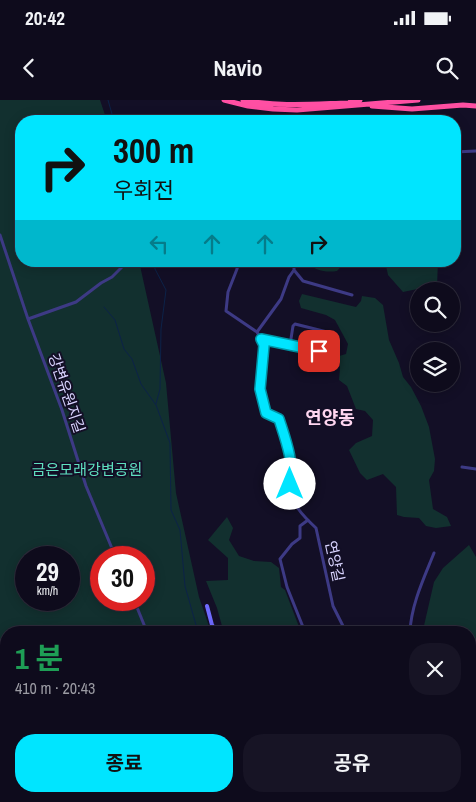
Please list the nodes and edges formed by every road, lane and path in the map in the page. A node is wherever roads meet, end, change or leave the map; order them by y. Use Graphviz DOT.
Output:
graph roads {
  1 [pos="224,100"];
  2 [pos="244,100"];
  3 [pos="360,100"];
  4 [pos="373,100"];
  5 [pos="418,100"];
  6 [pos="351,104"];
  7 [pos="476,106"];
  8 [pos="476,151"];
  9 [pos="461,152"];
  10 [pos="0,235"];
  11 [pos="122,267"];
  12 [pos="238,267"];
  13 [pos="294,270"];
  14 [pos="352,295"];
  15 [pos="28,319"];
  16 [pos="257,332"];
  17 [pos="261,339"];
  18 [pos="290,345"];
  19 [pos="462,467"];
  20 [pos="476,469"];
  21 [pos="308,520"];
  22 [pos="111,546"];
  23 [pos="434,553"];
  24 [pos="206,606"];
  25 [pos="139,611"];
  26 [pos="145,626"];
  27 [pos="213,626"];
  28 [pos="303,626"];
  29 [pos="343,626"];
  30 [pos="410,626"];
  1 -- 6 [label="highway"];
  2 -- 6 [label="highway"];
  3 -- 6 [label="highway"];
  4 -- 6 [label="highway"];
  5 -- 6 [label="highway"];
  6 -- 7 [label="highway"];
  8 -- 9 [label="street"];
  10 -- 15 [label="street, 강변유원지길"];
  11 -- 15 [label="street"];
  12 -- 16 [label="street, 연양길"];
  13 -- 14 [label="street"];
  13 -- 16 [label="street"];
  15 -- 22 [label="street, 강변유원지길"];
  16 -- 17 [label="street, 연양길"];
  17 -- 18 [label="street"];
  17 -- 21 [label="street, 연양길"];
  18 -- 18 [label="street"];
  19 -- 20 [label="street"];
  21 -- 28 [label="street"];
  21 -- 29 [label="street, 연양길"];
  23 -- 30 [label="street"];
  24 -- 27 [label="street"];
  25 -- 26 [label="street"];
}
